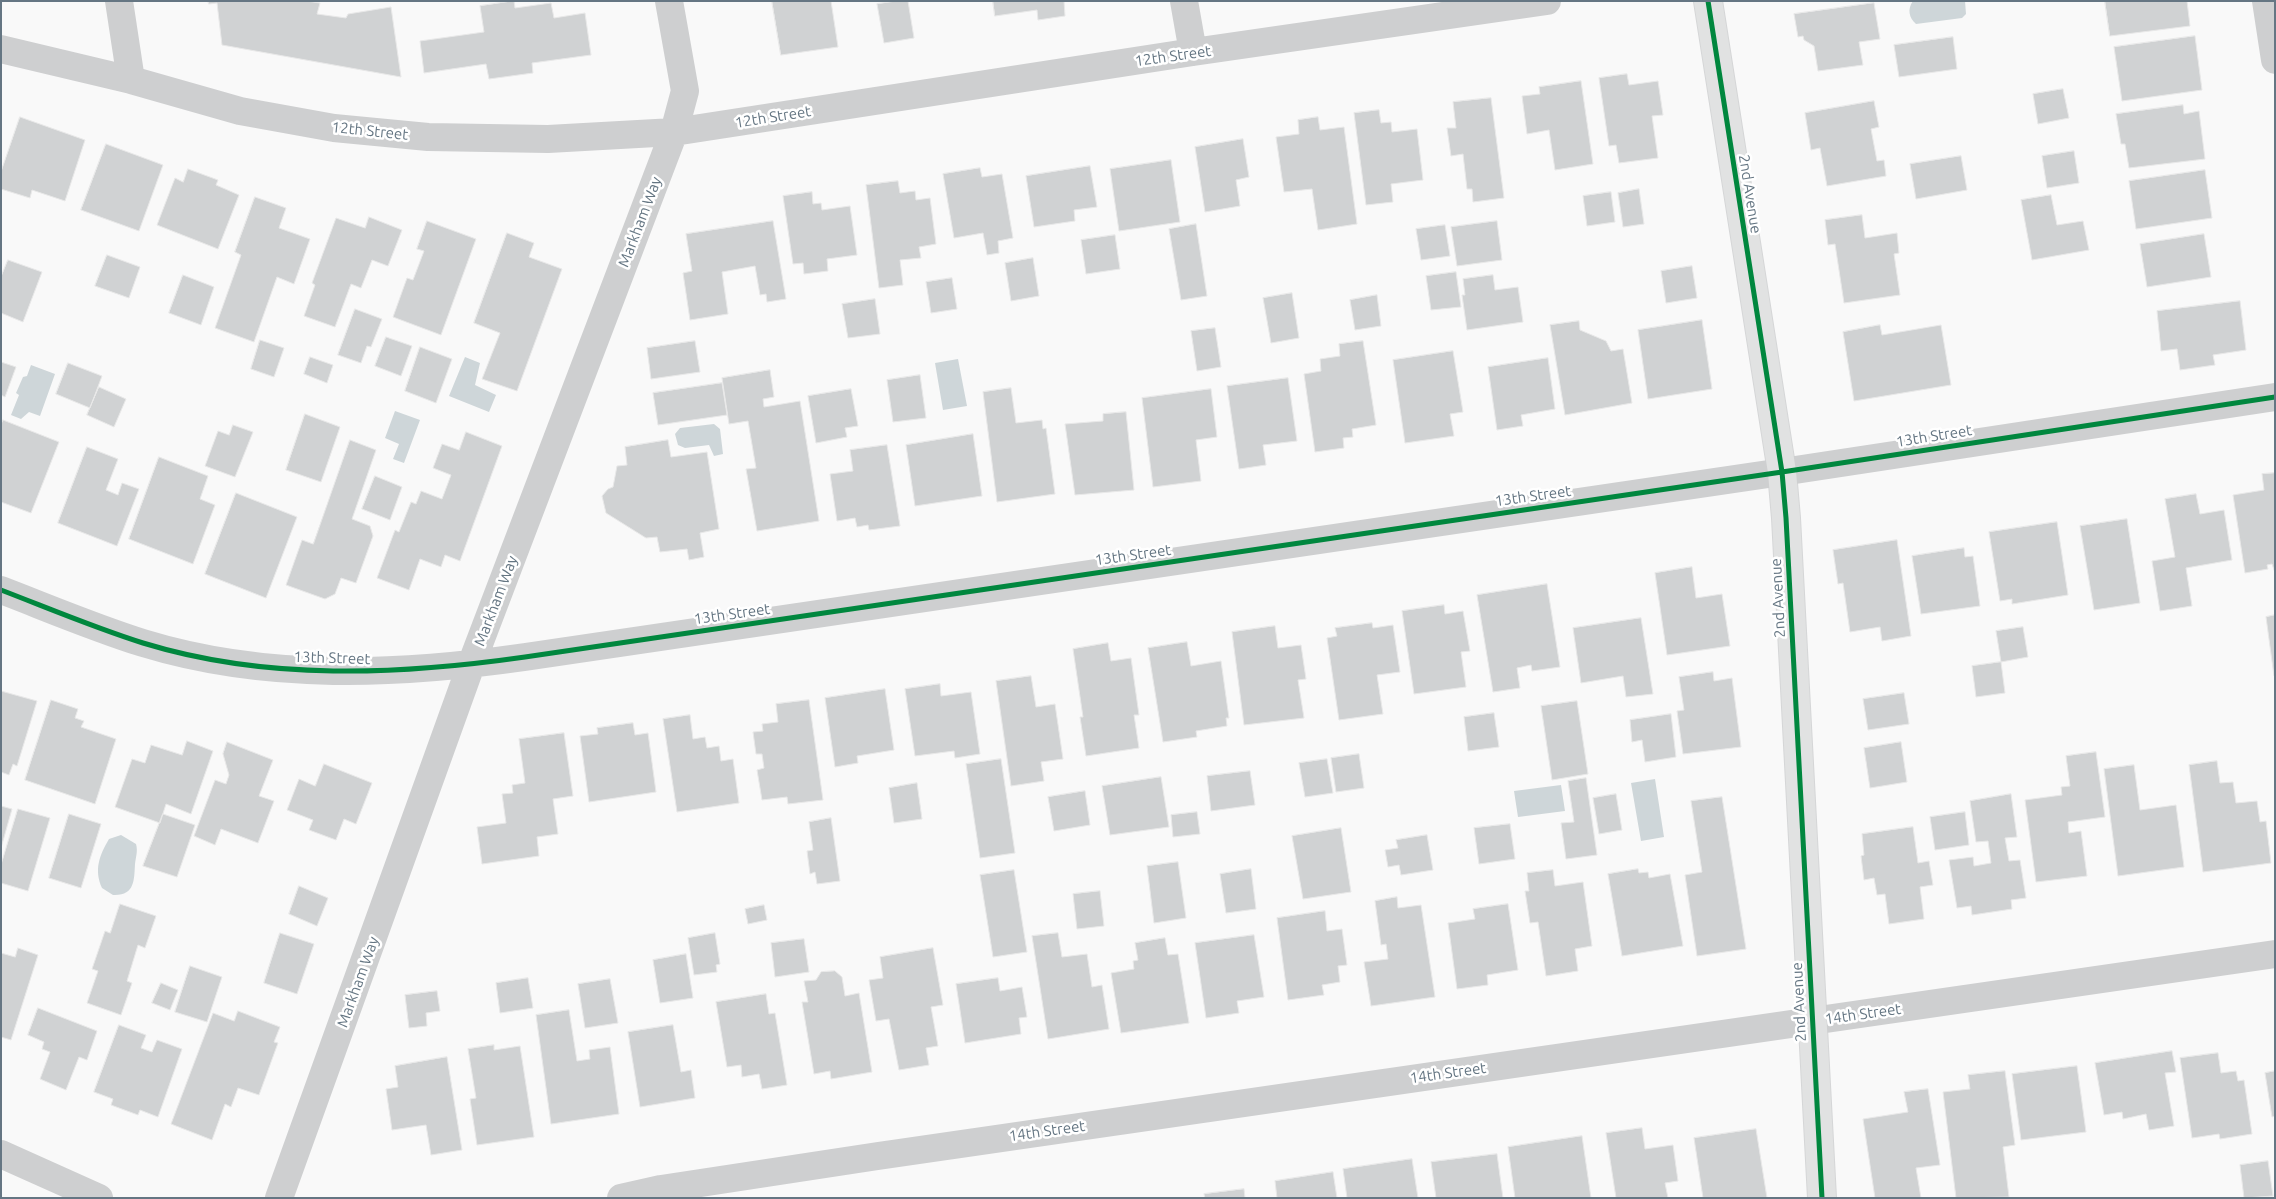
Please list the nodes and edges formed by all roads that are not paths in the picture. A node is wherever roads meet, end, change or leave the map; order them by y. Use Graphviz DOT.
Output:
graph roads {
  1 [pos="119,1"];
  2 [pos="669,1"];
  3 [pos="1184,1"];
  4 [pos="1547,1"];
  5 [pos="1708,1"];
  6 [pos="2266,1"];
  7 [pos="1,49"];
  8 [pos="1193,52"];
  9 [pos="2275,60"];
  10 [pos="130,80"];
  11 [pos="674,132"];
  12 [pos="2275,397"];
  13 [pos="1782,472"];
  14 [pos="1,590"];
  15 [pos="472,665"];
  16 [pos="2275,954"];
  17 [pos="1812,1021"];
  18 [pos="1,1154"];
  19 [pos="99,1198"];
  20 [pos="279,1198"];
  21 [pos="621,1198"];
  22 [pos="1822,1198"];
  1 -- 10 [label="street"];
  2 -- 11 [label="street, Markham Way"];
  3 -- 8 [label="street"];
  4 -- 8 [label="street, 12th Street"];
  5 -- 13 [label="street, 2nd Avenue"];
  6 -- 9 [label="street"];
  7 -- 10 [label="street, 12th Street"];
  8 -- 11 [label="street, 12th Street"];
  10 -- 11 [label="street, 12th Street"];
  11 -- 15 [label="street, Markham Way"];
  12 -- 13 [label="street, 13th Street"];
  13 -- 15 [label="street, 13th Street"];
  13 -- 17 [label="street, 2nd Avenue"];
  14 -- 15 [label="street, 13th Street"];
  15 -- 20 [label="street, Markham Way"];
  16 -- 17 [label="street, 14th Street"];
  17 -- 21 [label="street, 14th Street"];
  17 -- 22 [label="street, 2nd Avenue"];
  18 -- 19 [label="street"];
}
